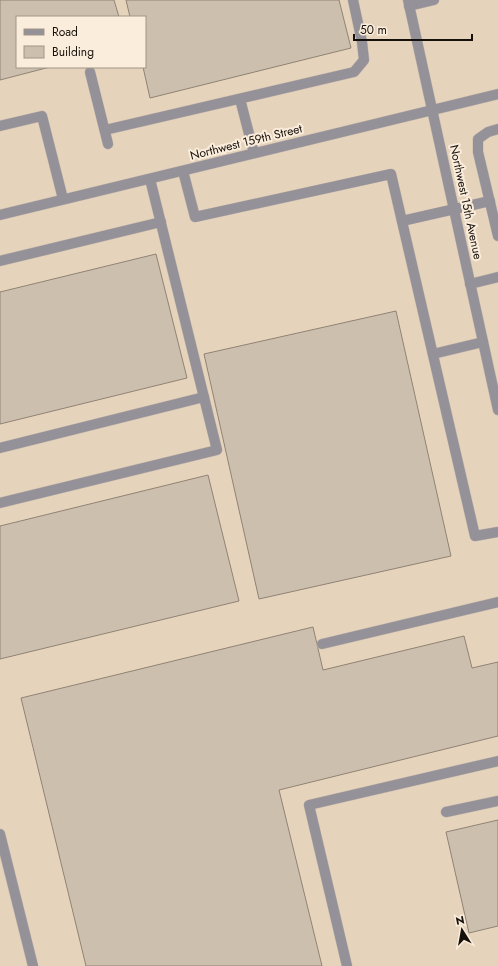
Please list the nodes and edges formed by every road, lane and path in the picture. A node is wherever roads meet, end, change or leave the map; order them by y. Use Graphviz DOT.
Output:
graph roads {
  1 [pos="353,0"];
  2 [pos="434,0"];
  3 [pos="408,3"];
  4 [pos="90,72"];
  5 [pos="498,94"];
  6 [pos="240,99"];
  7 [pos="433,110"];
  8 [pos="0,126"];
  9 [pos="105,130"];
  10 [pos="498,130"];
  11 [pos="108,144"];
  12 [pos="254,153"];
  13 [pos="183,171"];
  14 [pos="150,179"];
  15 [pos="63,200"];
  16 [pos="490,201"];
  17 [pos="454,209"];
  18 [pos="0,215"];
  19 [pos="402,221"];
  20 [pos="160,222"];
  21 [pos="498,236"];
  22 [pos="0,261"];
  23 [pos="498,277"];
  24 [pos="470,284"];
  25 [pos="483,342"];
  26 [pos="433,354"];
  27 [pos="494,369"];
  28 [pos="204,397"];
  29 [pos="498,410"];
  30 [pos="0,448"];
  31 [pos="0,503"];
  32 [pos="498,532"];
  33 [pos="498,602"];
  34 [pos="322,644"];
  35 [pos="498,761"];
  36 [pos="498,801"];
  37 [pos="446,812"];
  38 [pos="0,834"];
  39 [pos="33,966"];
  40 [pos="347,966"];
  1 -- 6 [label="street"];
  2 -- 3 [label="street"];
  3 -- 7 [label="street, Northwest 15th Avenue"];
  4 -- 9 [label="street"];
  5 -- 7 [label="street, Northwest 159th Street"];
  6 -- 9 [label="street"];
  6 -- 12 [label="street"];
  7 -- 12 [label="street, Northwest 159th Street"];
  7 -- 17 [label="street, Northwest 15th Avenue"];
  8 -- 15 [label="street"];
  9 -- 11 [label="street"];
  10 -- 16 [label="street"];
  12 -- 13 [label="street, Northwest 159th Street"];
  13 -- 14 [label="street, Northwest 159th Street"];
  13 -- 19 [label="street"];
  14 -- 15 [label="street, Northwest 159th Street"];
  14 -- 20 [label="street"];
  15 -- 18 [label="street, Northwest 159th Street"];
  16 -- 17 [label="street"];
  16 -- 21 [label="street"];
  17 -- 19 [label="street"];
  17 -- 24 [label="street, Northwest 15th Avenue"];
  19 -- 26 [label="street"];
  20 -- 22 [label="street"];
  20 -- 28 [label="street"];
  23 -- 24 [label="street"];
  24 -- 25 [label="street, Northwest 15th Avenue"];
  25 -- 26 [label="street"];
  25 -- 27 [label="street, Northwest 15th Avenue"];
  26 -- 32 [label="street"];
  27 -- 29 [label="street, Northwest 15th Avenue"];
  28 -- 30 [label="street"];
  28 -- 31 [label="street"];
  33 -- 34 [label="street"];
  35 -- 40 [label="street"];
  36 -- 37 [label="street"];
  38 -- 39 [label="street"];
}
